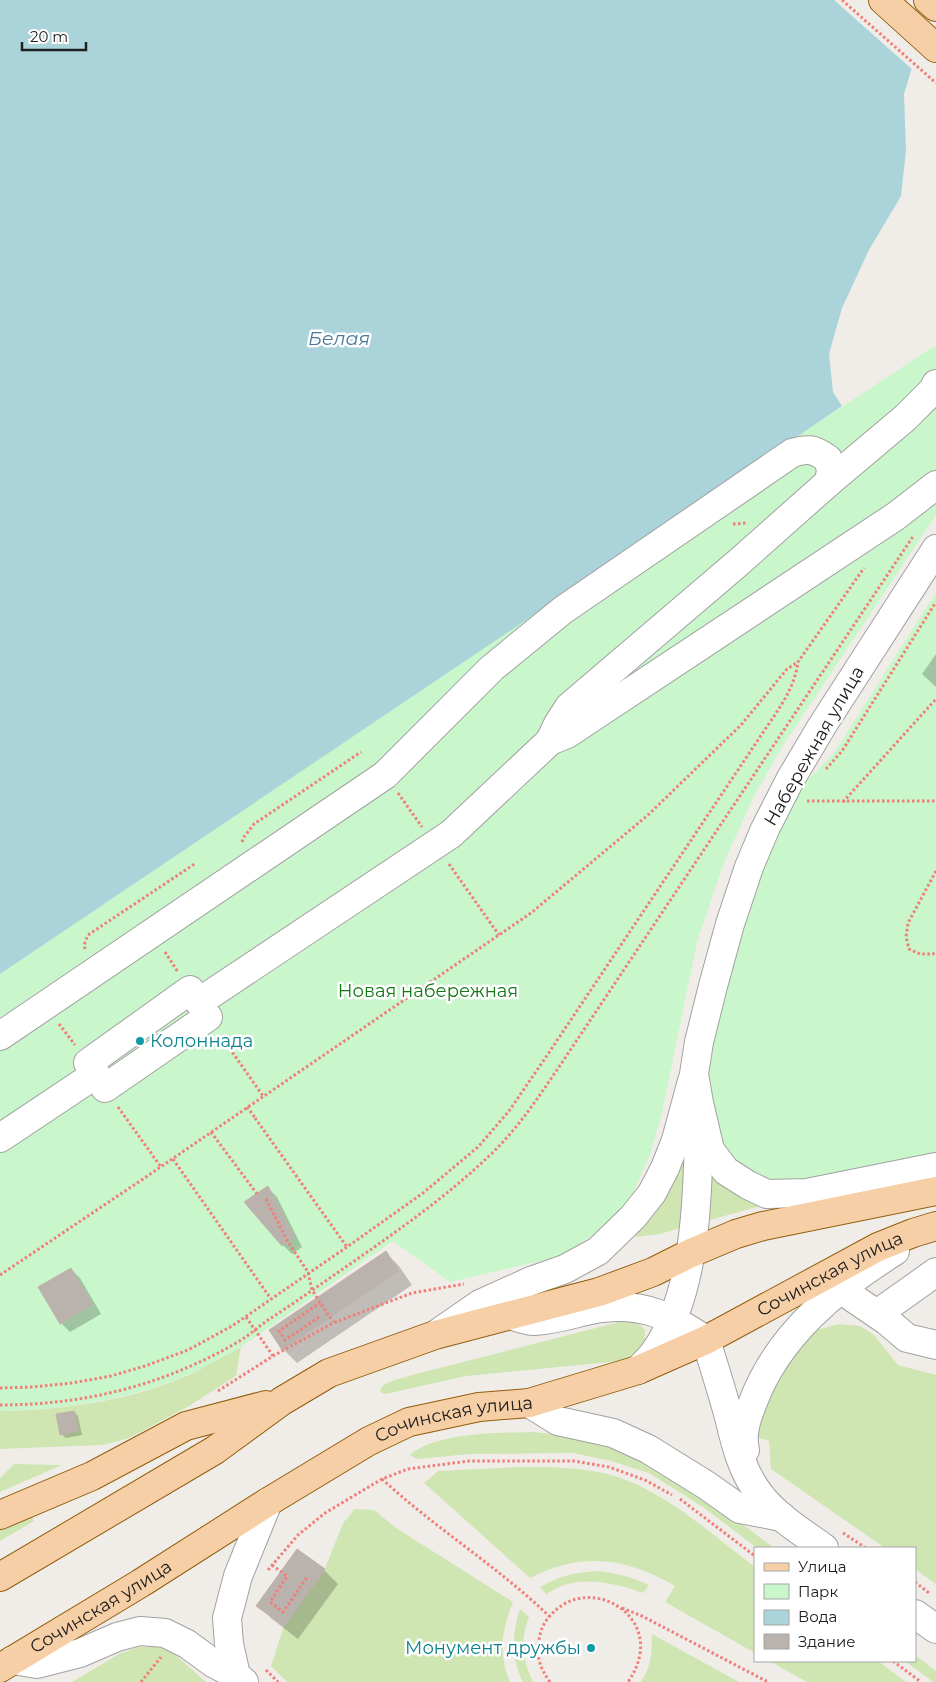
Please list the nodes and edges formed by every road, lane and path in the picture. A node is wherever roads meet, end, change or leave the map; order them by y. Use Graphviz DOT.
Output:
graph roads {
  1 [pos="842,0"];
  2 [pos="882,0"];
  3 [pos="928,0"];
  4 [pos="936,7"];
  5 [pos="936,48"];
  6 [pos="936,84"];
  7 [pos="936,384"];
  8 [pos="829,482"];
  9 [pos="936,485"];
  10 [pos="925,541"];
  11 [pos="867,564"];
  12 [pos="936,602"];
  13 [pos="798,662"];
  14 [pos="936,699"];
  15 [pos="550,741"];
  16 [pos="361,752"];
  17 [pos="824,772"];
  18 [pos="394,787"];
  19 [pos="799,801"];
  20 [pos="843,802"];
  21 [pos="936,802"];
  22 [pos="422,826"];
  23 [pos="196,863"];
  24 [pos="448,863"];
  25 [pos="249,867"];
  26 [pos="936,871"];
  27 [pos="499,935"];
  28 [pos="161,947"];
  29 [pos="936,951"];
  30 [pos="96,971"];
  31 [pos="199,1003"];
  32 [pos="55,1019"];
  33 [pos="0,1036"];
  34 [pos="694,1074"];
  35 [pos="96,1075"];
  36 [pos="263,1096"];
  37 [pos="699,1103"];
  38 [pos="247,1107"];
  39 [pos="255,1118"];
  40 [pos="259,1124"];
  41 [pos="211,1132"];
  42 [pos="0,1138"];
  43 [pos="173,1158"];
  44 [pos="936,1166"];
  45 [pos="161,1167"];
  46 [pos="936,1192"];
  47 [pos="257,1194"];
  48 [pos="266,1198"];
  49 [pos="924,1230"];
  50 [pos="347,1247"];
  51 [pos="692,1252"];
  52 [pos="308,1272"];
  53 [pos="936,1272"];
  54 [pos="0,1275"];
  55 [pos="685,1281"];
  56 [pos="470,1283"];
  57 [pos="840,1289"];
  58 [pos="312,1290"];
  59 [pos="271,1299"];
  60 [pos="320,1303"];
  61 [pos="636,1307"];
  62 [pos="877,1314"];
  63 [pos="509,1315"];
  64 [pos="246,1317"];
  65 [pos="319,1317"];
  66 [pos="672,1319"];
  67 [pos="333,1323"];
  68 [pos="255,1330"];
  69 [pos="435,1335"];
  70 [pos="706,1340"];
  71 [pos="936,1345"];
  72 [pos="272,1356"];
  73 [pos="647,1361"];
  74 [pos="232,1382"];
  75 [pos="0,1388"];
  76 [pos="282,1401"];
  77 [pos="529,1403"];
  78 [pos="0,1405"];
  79 [pos="382,1479"];
  80 [pos="268,1502"];
  81 [pos="0,1515"];
  82 [pos="782,1518"];
  83 [pos="823,1547"];
  84 [pos="754,1555"];
  85 [pos="272,1565"];
  86 [pos="266,1572"];
  87 [pos="308,1576"];
  88 [pos="0,1577"];
  89 [pos="916,1583"];
  90 [pos="936,1597"];
  91 [pos="620,1607"];
  92 [pos="916,1615"];
  93 [pos="549,1616"];
  94 [pos="936,1630"];
  95 [pos="164,1653"];
  96 [pos="894,1662"];
  97 [pos="7,1670"];
  98 [pos="240,1678"];
  99 [pos="141,1682"];
  100 [pos="550,1682"];
  101 [pos="628,1682"];
  102 [pos="768,1682"];
  103 [pos="921,1682"];
  1 -- 6 [label="path"];
  2 -- 5 [label="main road"];
  3 -- 4 [label="main road"];
  7 -- 8 [label="street"];
  8 -- 15 [label="street"];
  8 -- 25 [label="street"];
  9 -- 15 [label="street"];
  10 -- 34 [label="street, Набережная улица"];
  10 -- 58 [label="path"];
  11 -- 13 [label="path"];
  12 -- 17 [label="path"];
  13 -- 27 [label="path"];
  13 -- 50 [label="path"];
  14 -- 20 [label="path"];
  15 -- 31 [label="street"];
  16 -- 25 [label="path"];
  18 -- 22 [label="path"];
  19 -- 20 [label="path"];
  20 -- 21 [label="path"];
  23 -- 30 [label="path"];
  24 -- 27 [label="path"];
  25 -- 30 [label="street"];
  26 -- 29 [label="path"];
  27 -- 36 [label="path"];
  28 -- 31 [label="path"];
  30 -- 33 [label="street"];
  31 -- 35 [label="street"];
  31 -- 36 [label="path"];
  32 -- 35 [label="path"];
  34 -- 37 [label="street, Набережная улица"];
  34 -- 69 [label="street"];
  35 -- 42 [label="street"];
  35 -- 45 [label="path"];
  36 -- 38 [label="path"];
  37 -- 44 [label="street"];
  37 -- 51 [label="street"];
  38 -- 39 [label="path"];
  38 -- 41 [label="path"];
  39 -- 40 [label="path"];
  39 -- 50 [label="path"];
  41 -- 43 [label="path"];
  41 -- 47 [label="path"];
  43 -- 45 [label="path"];
  43 -- 59 [label="path"];
  45 -- 54 [label="path"];
  46 -- 51 [label="main road"];
  48 -- 52 [label="path"];
  49 -- 57 [label="street"];
  49 -- 70 [label="main road, Сочинская улица"];
  50 -- 52 [label="path"];
  51 -- 55 [label="street"];
  51 -- 63 [label="main road"];
  52 -- 58 [label="path"];
  52 -- 59 [label="path"];
  53 -- 62 [label="street"];
  55 -- 66 [label="street"];
  55 -- 70 [label="street"];
  56 -- 67 [label="path"];
  57 -- 62 [label="street"];
  57 -- 82 [label="street"];
  58 -- 60 [label="path"];
  58 -- 68 [label="path"];
  59 -- 64 [label="path"];
  60 -- 65 [label="path"];
  60 -- 67 [label="path"];
  61 -- 63 [label="street"];
  61 -- 66 [label="street"];
  61 -- 73 [label="street"];
  62 -- 71 [label="street"];
  63 -- 69 [label="main road"];
  64 -- 68 [label="path"];
  64 -- 75 [label="path"];
  66 -- 70 [label="street"];
  66 -- 73 [label="street"];
  67 -- 72 [label="path"];
  68 -- 72 [label="path"];
  68 -- 78 [label="path"];
  69 -- 76 [label="main road"];
  70 -- 73 [label="main road, Сочинская улица"];
  70 -- 82 [label="street"];
  72 -- 74 [label="path"];
  73 -- 77 [label="main road, Сочинская улица"];
  76 -- 81 [label="main road"];
  76 -- 88 [label="main road"];
  77 -- 80 [label="main road, Сочинская улица"];
  77 -- 82 [label="street"];
  79 -- 84 [label="path"];
  79 -- 85 [label="path"];
  79 -- 93 [label="path"];
  80 -- 97 [label="main road, Сочинская улица"];
  80 -- 98 [label="street"];
  82 -- 83 [label="street"];
  85 -- 86 [label="path"];
  85 -- 87 [label="path"];
  89 -- 90 [label="path"];
  91 -- 93 [label="path"];
  91 -- 101 [label="path"];
  91 -- 102 [label="path"];
  92 -- 94 [label="street"];
  93 -- 100 [label="path"];
  95 -- 99 [label="path"];
  96 -- 103 [label="path"];
  97 -- 98 [label="street"];
}
